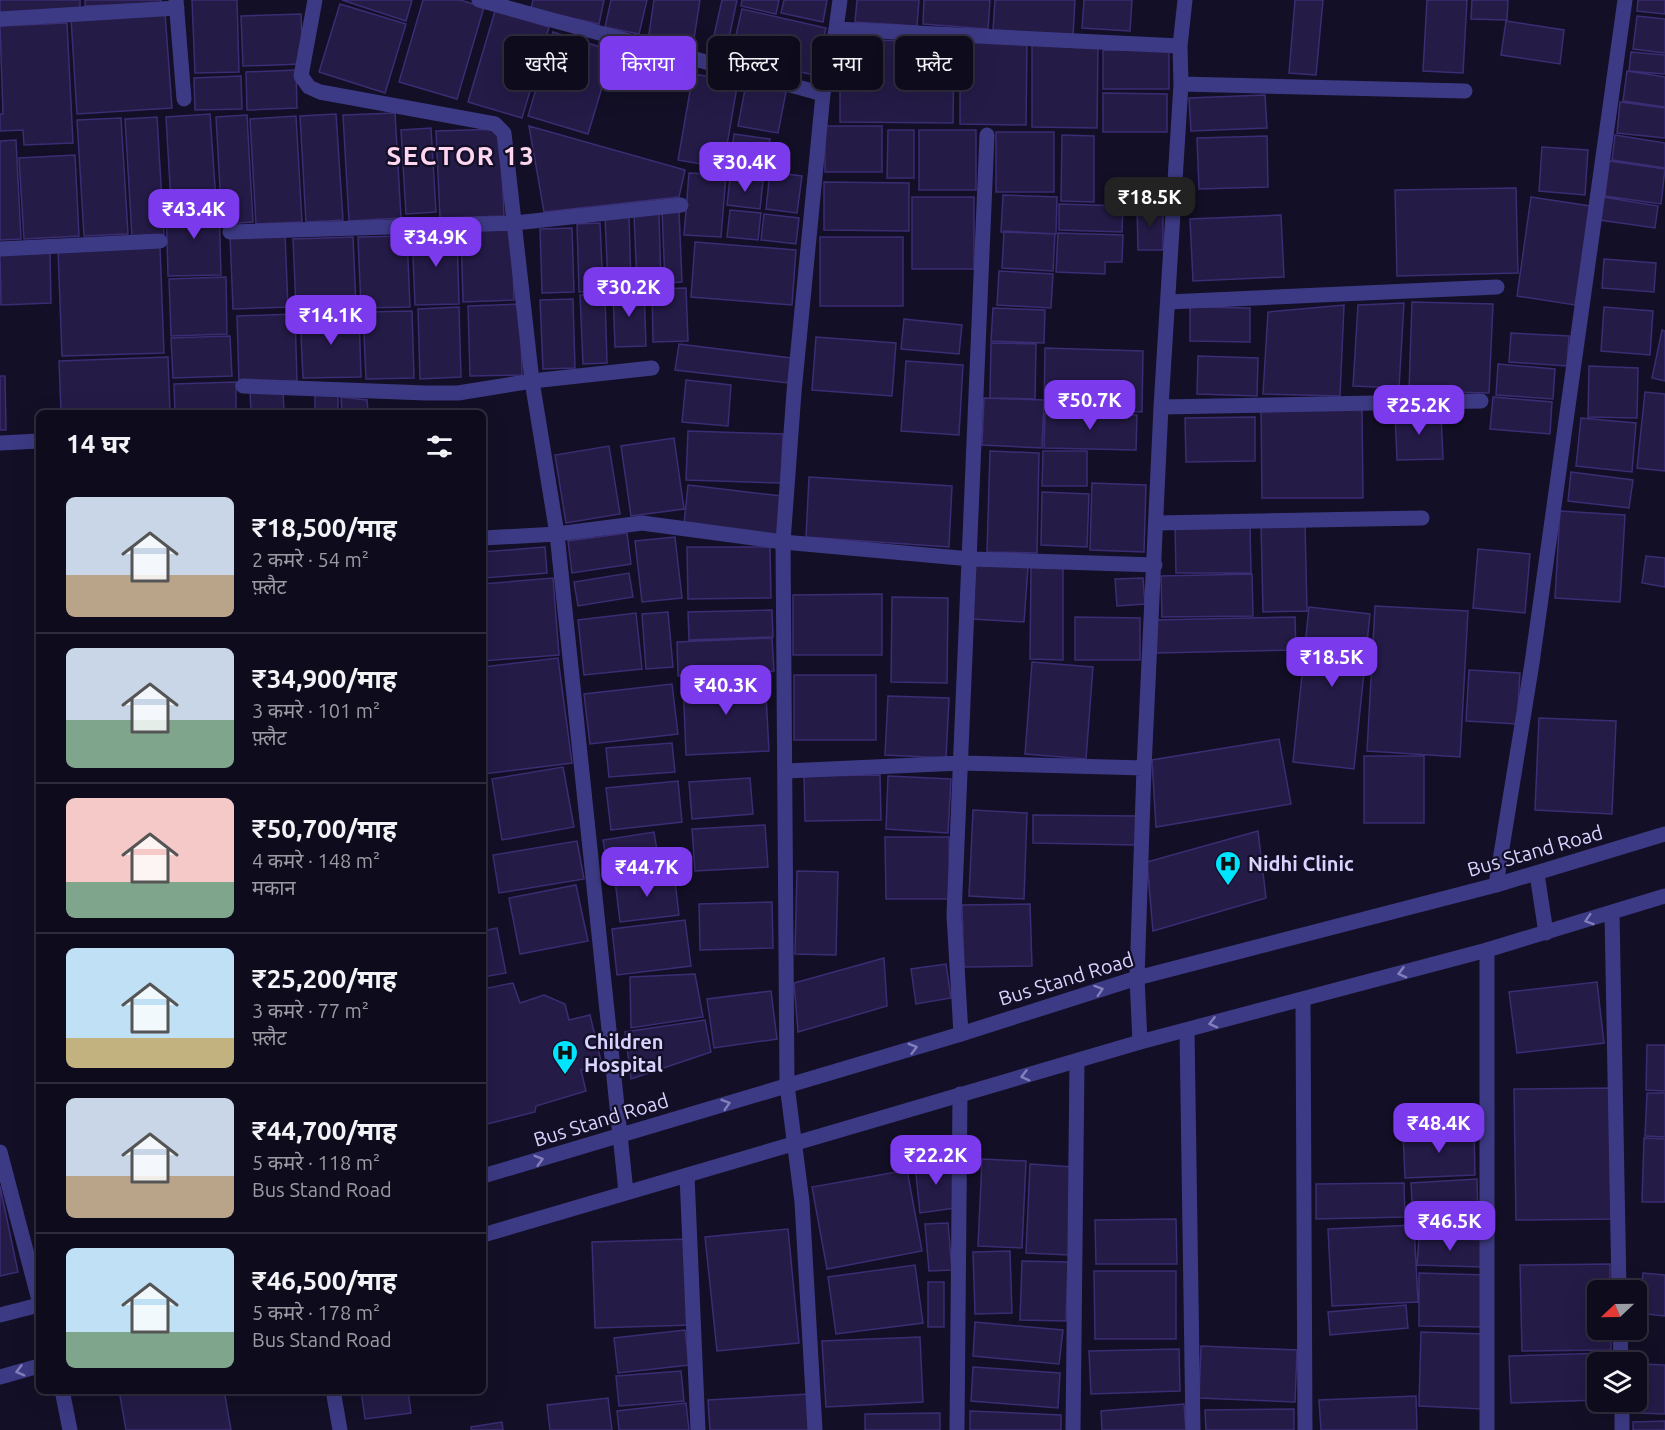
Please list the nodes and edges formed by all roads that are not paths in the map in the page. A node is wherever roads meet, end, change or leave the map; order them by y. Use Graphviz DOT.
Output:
graph roads {
  1 [pos="315,0"];
  2 [pos="479,0"];
  3 [pos="840,0"];
  4 [pos="1185,0"];
  5 [pos="1624,0"];
  6 [pos="177,4"];
  7 [pos="0,19"];
  8 [pos="836,29"];
  9 [pos="1180,46"];
  10 [pos="1181,84"];
  11 [pos="1465,91"];
  12 [pos="823,94"];
  13 [pos="184,99"];
  14 [pos="987,135"];
  15 [pos="681,205"];
  16 [pos="515,223"];
  17 [pos="230,232"];
  18 [pos="160,241"];
  19 [pos="0,249"];
  20 [pos="1497,287"];
  21 [pos="1168,302"];
  22 [pos="652,368"];
  23 [pos="532,381"];
  24 [pos="243,386"];
  25 [pos="1481,401"];
  26 [pos="1161,407"];
  27 [pos="36,441"];
  28 [pos="0,443"];
  29 [pos="1422,518"];
  30 [pos="1157,523"];
  31 [pos="557,534"];
  32 [pos="486,538"];
  33 [pos="783,543"];
  34 [pos="970,559"];
  35 [pos="1155,565"];
  36 [pos="961,763"];
  37 [pos="1144,768"];
  38 [pos="786,771"];
  39 [pos="1665,834"];
  40 [pos="1537,874"];
  41 [pos="1496,885"];
  42 [pos="1665,896"];
  43 [pos="1612,913"];
  44 [pos="1546,933"];
  45 [pos="1487,950"];
  46 [pos="1137,978"];
  47 [pos="1304,1000"];
  48 [pos="1187,1030"];
  49 [pos="961,1034"];
  50 [pos="1140,1042"];
  51 [pos="1077,1062"];
  52 [pos="787,1085"];
  53 [pos="960,1094"];
  54 [pos="621,1137"];
  55 [pos="796,1143"];
  56 [pos="0,1152"];
  57 [pos="486,1175"];
  58 [pos="687,1176"];
  59 [pos="626,1192"];
  60 [pos="486,1234"];
  61 [pos="1619,1280"];
  62 [pos="36,1289"];
  63 [pos="36,1306"];
  64 [pos="0,1316"];
  65 [pos="36,1367"];
  66 [pos="0,1377"];
  67 [pos="63,1394"];
  68 [pos="334,1394"];
  69 [pos="1622,1412"];
  70 [pos="70,1430"];
  71 [pos="340,1430"];
  72 [pos="698,1430"];
  73 [pos="814,1430"];
  74 [pos="957,1430"];
  75 [pos="1073,1430"];
  76 [pos="1193,1430"];
  77 [pos="1305,1430"];
  78 [pos="1486,1430"];
  79 [pos="1622,1430"];
  1 -- 16 [label="street"];
  2 -- 12 [label="street"];
  3 -- 8 [label="street"];
  4 -- 9 [label="street"];
  5 -- 41 [label="street"];
  6 -- 7 [label="street"];
  6 -- 13 [label="street"];
  8 -- 9 [label="street"];
  8 -- 12 [label="street"];
  9 -- 10 [label="street"];
  10 -- 11 [label="street"];
  10 -- 21 [label="street"];
  12 -- 33 [label="street"];
  14 -- 34 [label="street"];
  15 -- 16 [label="street"];
  16 -- 17 [label="street"];
  16 -- 23 [label="street"];
  18 -- 19 [label="street"];
  20 -- 21 [label="street"];
  21 -- 26 [label="street"];
  22 -- 23 [label="street"];
  23 -- 24 [label="street"];
  23 -- 31 [label="street"];
  25 -- 26 [label="street"];
  26 -- 30 [label="street"];
  27 -- 28 [label="street"];
  29 -- 30 [label="street"];
  30 -- 35 [label="street"];
  31 -- 32 [label="street"];
  31 -- 33 [label="street"];
  31 -- 54 [label="street"];
  33 -- 34 [label="street"];
  33 -- 38 [label="street"];
  34 -- 35 [label="street"];
  34 -- 36 [label="street"];
  35 -- 37 [label="street"];
  36 -- 37 [label="street"];
  36 -- 38 [label="street"];
  36 -- 49 [label="street"];
  37 -- 46 [label="street"];
  38 -- 52 [label="street"];
  39 -- 40 [label="street, Bus Stand Road"];
  40 -- 41 [label="street, Bus Stand Road"];
  40 -- 44 [label="street"];
  41 -- 46 [label="street, Bus Stand Road"];
  42 -- 43 [label="street"];
  43 -- 44 [label="street, one-way"];
  43 -- 61 [label="street"];
  44 -- 45 [label="street"];
  45 -- 47 [label="street, one-way"];
  45 -- 78 [label="street"];
  49 -- 46 [label="street, Bus Stand Road, one-way"];
  46 -- 50 [label="street"];
  47 -- 48 [label="street, one-way"];
  47 -- 77 [label="street"];
  48 -- 50 [label="street"];
  48 -- 76 [label="street"];
  52 -- 49 [label="street, Bus Stand Road, one-way"];
  50 -- 51 [label="street"];
  51 -- 53 [label="street, one-way"];
  51 -- 75 [label="street"];
  54 -- 52 [label="street, Bus Stand Road, one-way"];
  52 -- 55 [label="street"];
  53 -- 55 [label="street"];
  53 -- 74 [label="street"];
  57 -- 54 [label="street, Bus Stand Road, one-way"];
  54 -- 59 [label="street"];
  55 -- 58 [label="street"];
  55 -- 73 [label="street"];
  56 -- 62 [label="street"];
  58 -- 59 [label="street"];
  58 -- 72 [label="street"];
  59 -- 60 [label="street"];
  63 -- 64 [label="street"];
  65 -- 66 [label="street, one-way"];
  67 -- 70 [label="street"];
  68 -- 71 [label="street"];
  69 -- 79 [label="street"];
}
